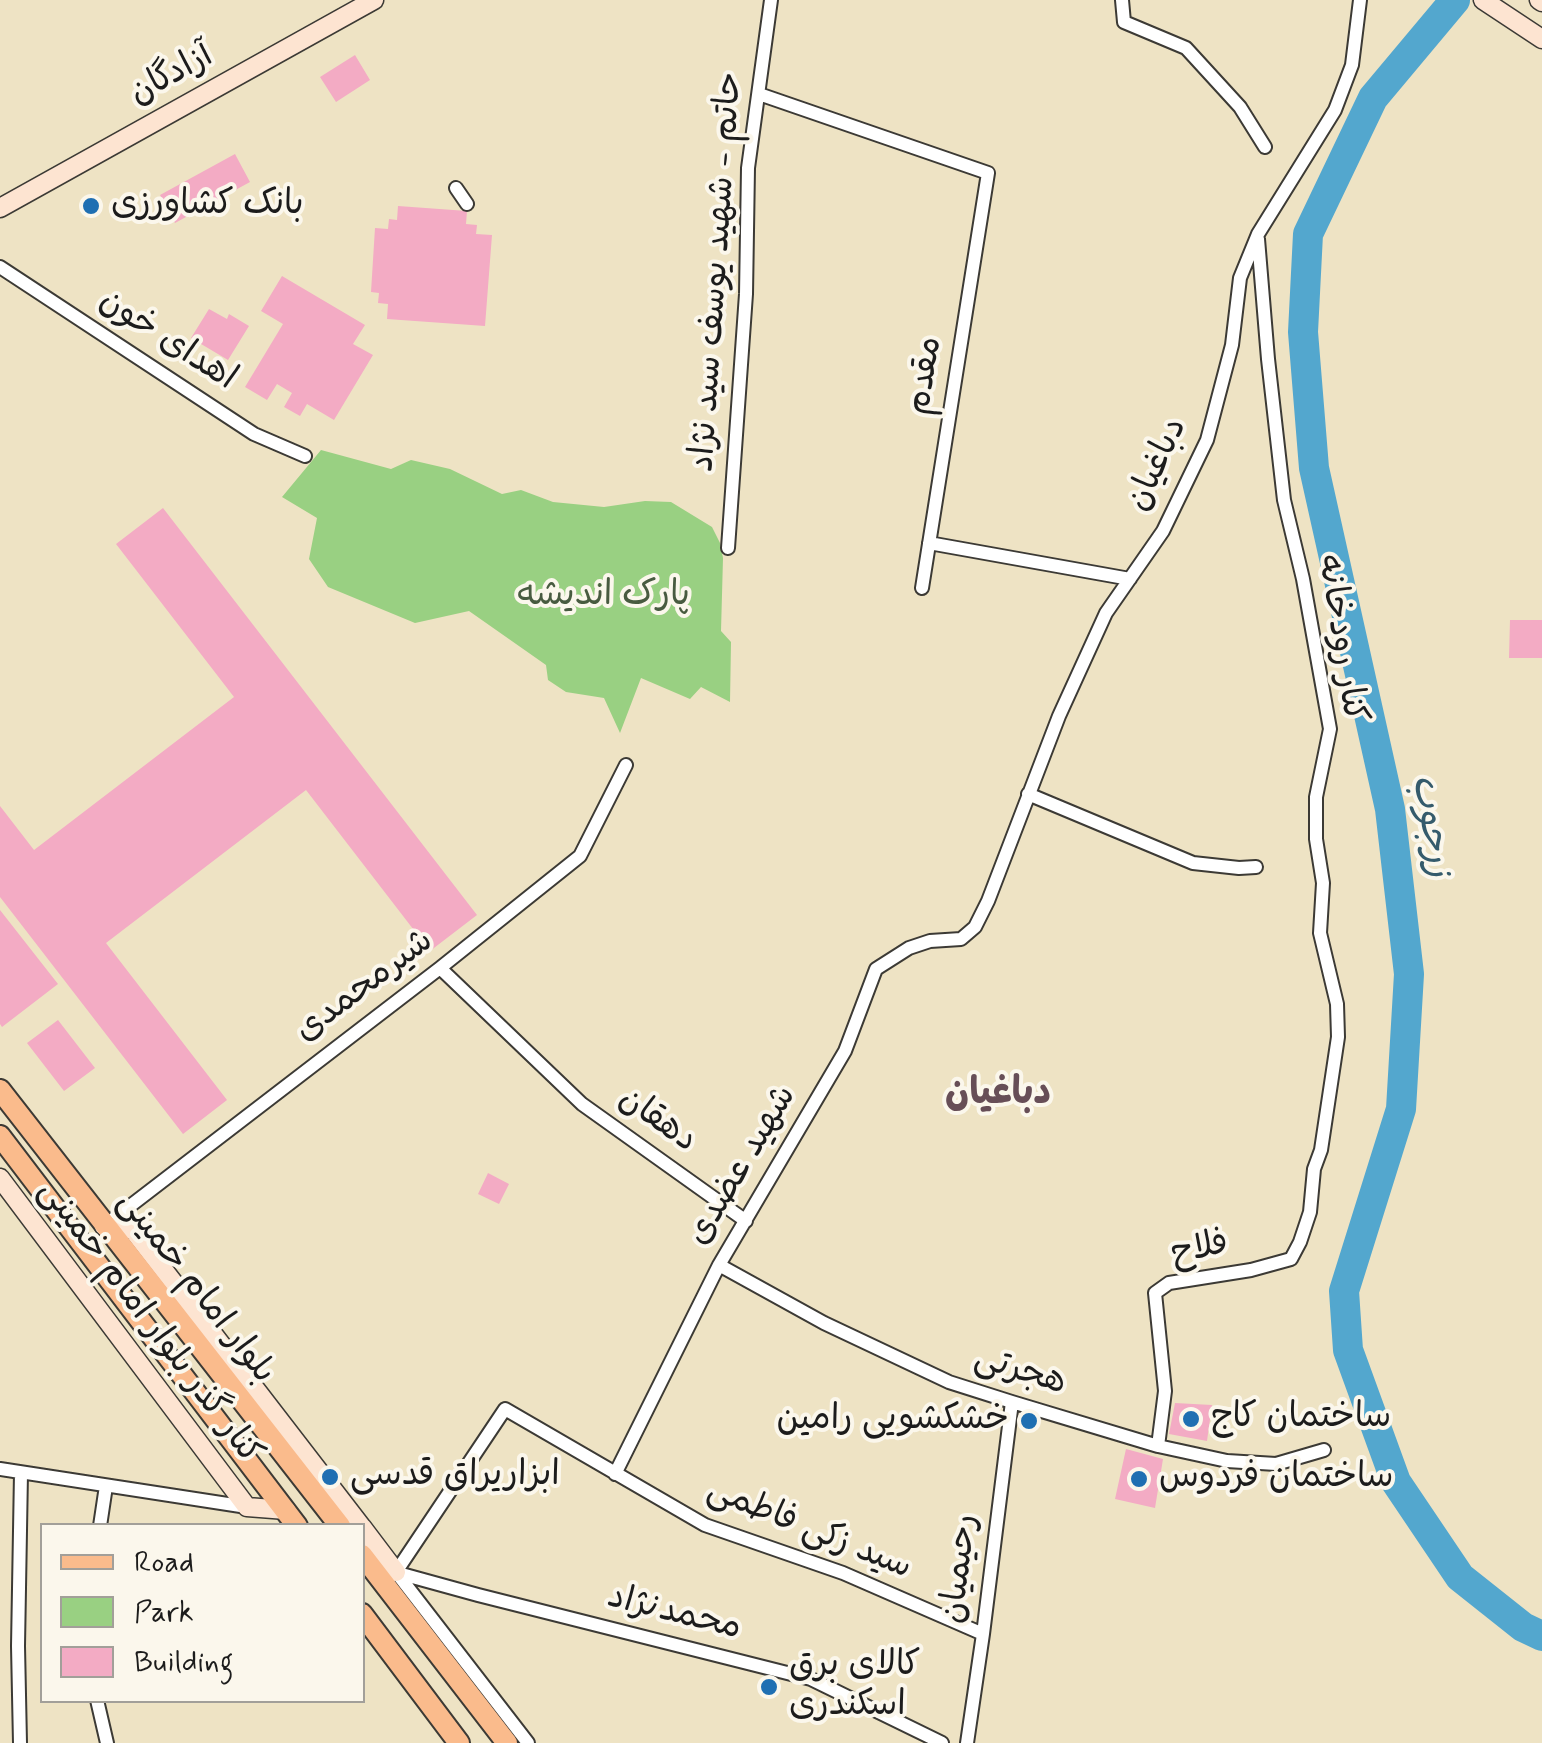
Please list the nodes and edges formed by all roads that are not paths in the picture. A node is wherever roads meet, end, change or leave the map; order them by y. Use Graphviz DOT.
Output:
graph roads {
  1 [pos="374,0"];
  2 [pos="771,0"];
  3 [pos="1122,0"];
  4 [pos="1360,0"];
  5 [pos="1488,4"];
  6 [pos="1542,40"];
  7 [pos="760,94"];
  8 [pos="1265,148"];
  9 [pos="456,188"];
  10 [pos="467,204"];
  11 [pos="0,208"];
  12 [pos="1258,234"];
  13 [pos="0,266"];
  14 [pos="305,456"];
  15 [pos="929,543"];
  16 [pos="728,548"];
  17 [pos="1130,578"];
  18 [pos="922,588"];
  19 [pos="626,764"];
  20 [pos="1028,794"];
  21 [pos="1256,867"];
  22 [pos="961,939"];
  23 [pos="440,968"];
  24 [pos="0,1090"];
  25 [pos="0,1136"];
  26 [pos="0,1178"];
  27 [pos="746,1221"];
  28 [pos="104,1226"];
  29 [pos="1290,1259"];
  30 [pos="720,1264"];
  31 [pos="1012,1402"];
  32 [pos="1158,1446"];
  33 [pos="1324,1450"];
  34 [pos="0,1469"];
  35 [pos="21,1473"];
  36 [pos="616,1474"];
  37 [pos="106,1486"];
  38 [pos="247,1507"];
  39 [pos="292,1518"];
  40 [pos="100,1523"];
  41 [pos="338,1523"];
  42 [pos="360,1523"];
  43 [pos="365,1531"];
  44 [pos="365,1556"];
  45 [pos="390,1577"];
  46 [pos="365,1618"];
  47 [pos="983,1634"];
  48 [pos="99,1703"];
  49 [pos="20,1743"];
  50 [pos="107,1743"];
  51 [pos="459,1743"];
  52 [pos="507,1743"];
  53 [pos="528,1743"];
  54 [pos="942,1743"];
  55 [pos="967,1743"];
  1 -- 11 [label="street, آزادگان"];
  2 -- 7 [label="street, حاتم - شهید یوسف سید نژاد"];
  3 -- 8 [label="street"];
  4 -- 12 [label="street, دباغیان"];
  5 -- 6 [label="street"];
  7 -- 15 [label="street, مقدم"];
  7 -- 16 [label="street, حاتم - شهید یوسف سید نژاد"];
  9 -- 10 [label="street"];
  12 -- 17 [label="street, دباغیان"];
  12 -- 29 [label="street, کنار رودخانه"];
  13 -- 14 [label="street, اهدای خون"];
  15 -- 17 [label="street"];
  15 -- 18 [label="street, مقدم"];
  17 -- 20 [label="street, دباغیان"];
  19 -- 23 [label="street, شیرمحمدی"];
  20 -- 21 [label="street"];
  20 -- 22 [label="street, دباغیان"];
  22 -- 27 [label="street, شهید عضدی"];
  23 -- 27 [label="street, دهقان"];
  23 -- 28 [label="street, شیرمحمدی"];
  24 -- 28 [label="main road, بلوار امام خمینی"];
  25 -- 39 [label="main road, بلوار امام خمینی"];
  26 -- 38 [label="street, کنار گذر بلوار امام خمینی"];
  27 -- 30 [label="street, شهید عضدی"];
  28 -- 41 [label="main road, بلوار امام خمینی"];
  28 -- 42 [label="street, کنار گذر بلوار امام خمینی"];
  29 -- 32 [label="street, فلاح"];
  30 -- 31 [label="street, هجرتی"];
  30 -- 36 [label="street, شهید عضدی"];
  31 -- 32 [label="street, هجرتی"];
  31 -- 47 [label="street, رحیمیان"];
  32 -- 33 [label="street, هجرتی"];
  34 -- 35 [label="street"];
  35 -- 37 [label="street"];
  35 -- 49 [label="street"];
  36 -- 45 [label="street, سید زکی فاطمی"];
  36 -- 47 [label="street, سید زکی فاطمی"];
  37 -- 38 [label="street"];
  37 -- 40 [label="street"];
  38 -- 39 [label="street"];
  43 -- 45 [label="street, کنار گذر بلوار امام خمینی"];
  44 -- 45 [label="main road"];
  45 -- 52 [label="main road"];
  45 -- 53 [label="street, کنار گذر بلوار امام خمینی"];
  45 -- 54 [label="street, محمدنژاد"];
  46 -- 51 [label="main road"];
  47 -- 55 [label="street, رحیمیان"];
  48 -- 50 [label="street"];
}
